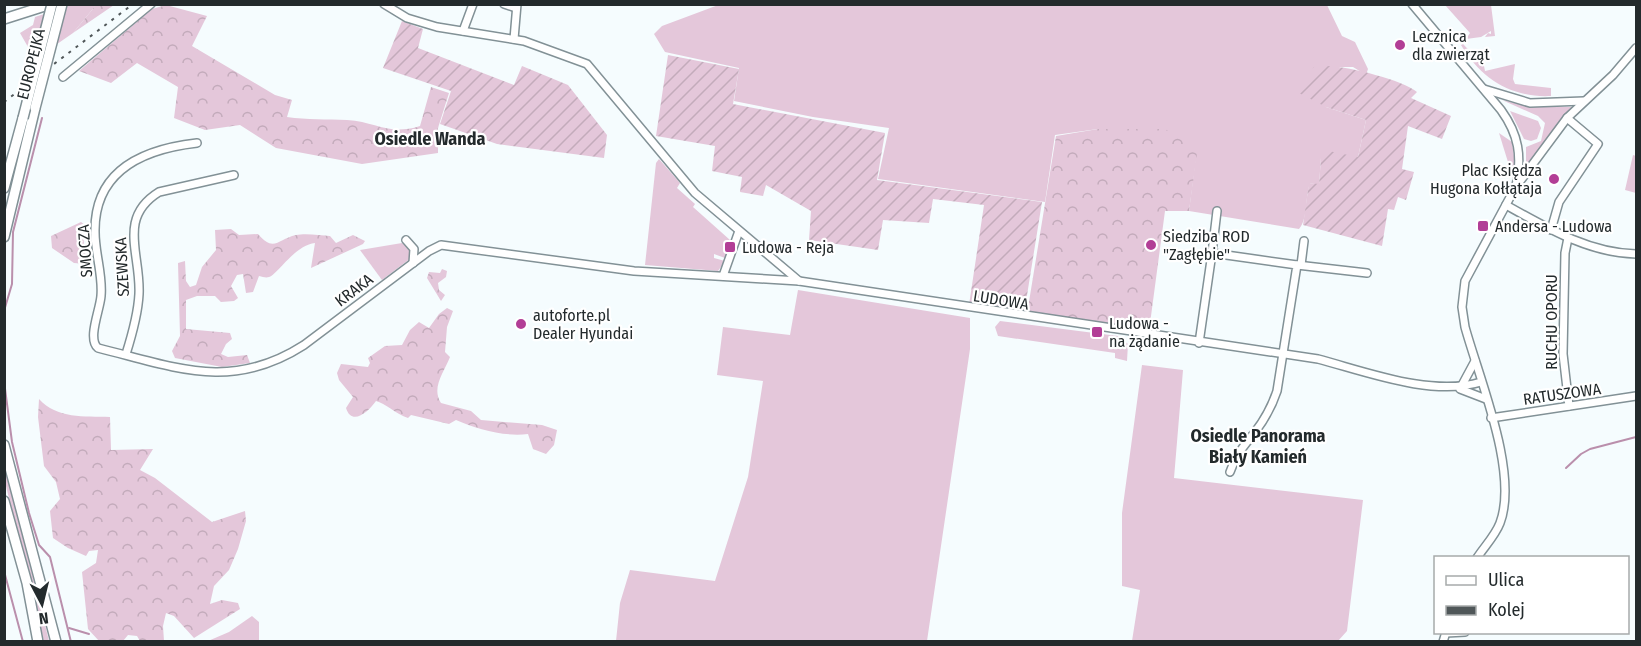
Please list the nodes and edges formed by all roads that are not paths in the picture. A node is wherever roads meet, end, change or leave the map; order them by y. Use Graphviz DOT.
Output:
graph roads {
  1 [pos="52,4"];
  2 [pos="62,4"];
  3 [pos="151,4"];
  4 [pos="384,4"];
  5 [pos="473,4"];
  6 [pos="504,4"];
  7 [pos="1412,4"];
  8 [pos="516,6"];
  9 [pos="4,13"];
  10 [pos="15,16"];
  11 [pos="4,19"];
  12 [pos="464,31"];
  13 [pos="514,39"];
  14 [pos="1636,48"];
  15 [pos="63,77"];
  16 [pos="1483,89"];
  17 [pos="1584,101"];
  18 [pos="1567,118"];
  19 [pos="197,142"];
  20 [pos="1533,165"];
  21 [pos="1519,174"];
  22 [pos="234,175"];
  23 [pos="4,188"];
  24 [pos="1515,188"];
  25 [pos="1506,205"];
  26 [pos="1217,211"];
  27 [pos="1551,230"];
  28 [pos="739,231"];
  29 [pos="4,237"];
  30 [pos="1568,238"];
  31 [pos="406,240"];
  32 [pos="1304,241"];
  33 [pos="1212,253"];
  34 [pos="1636,254"];
  35 [pos="413,263"];
  36 [pos="1299,265"];
  37 [pos="634,271"];
  38 [pos="1367,273"];
  39 [pos="723,276"];
  40 [pos="799,281"];
  41 [pos="1199,343"];
  42 [pos="95,346"];
  43 [pos="126,354"];
  44 [pos="1283,354"];
  45 [pos="1475,361"];
  46 [pos="1481,382"];
  47 [pos="1458,388"];
  48 [pos="1636,396"];
  49 [pos="1486,399"];
  50 [pos="1569,406"];
  51 [pos="1491,418"];
  52 [pos="4,445"];
  53 [pos="1230,472"];
  54 [pos="4,501"];
  55 [pos="1478,556"];
  56 [pos="39,642"];
  57 [pos="56,642"];
  1 -- 10 [label="main road"];
  1 -- 23 [label="main road, EUROPEJKA, bridge"];
  2 -- 29 [label="main road, EUROPEJKA, bridge"];
  3 -- 15 [label="street"];
  4 -- 12 [label="street"];
  5 -- 12 [label="street"];
  6 -- 8 [label="street"];
  7 -- 16 [label="street"];
  8 -- 13 [label="street"];
  9 -- 10 [label="main road"];
  10 -- 11 [label="main road"];
  12 -- 13 [label="street"];
  13 -- 28 [label="street"];
  14 -- 17 [label="street"];
  16 -- 17 [label="street"];
  16 -- 21 [label="street"];
  17 -- 18 [label="street"];
  18 -- 20 [label="street"];
  18 -- 27 [label="street"];
  19 -- 42 [label="street, SMOCZA"];
  20 -- 21 [label="street"];
  20 -- 24 [label="street"];
  21 -- 24 [label="street"];
  22 -- 43 [label="street, SZEWSKA"];
  24 -- 25 [label="street"];
  25 -- 27 [label="street"];
  25 -- 45 [label="street"];
  26 -- 33 [label="street"];
  27 -- 30 [label="street"];
  28 -- 39 [label="street"];
  28 -- 40 [label="street"];
  30 -- 34 [label="street"];
  30 -- 50 [label="street, RUCHU OPORU"];
  31 -- 35 [label="street"];
  32 -- 36 [label="street"];
  33 -- 36 [label="street"];
  33 -- 41 [label="street"];
  35 -- 37 [label="street, KRAKA"];
  35 -- 43 [label="street, KRAKA"];
  36 -- 38 [label="street"];
  36 -- 44 [label="street"];
  37 -- 39 [label="street, LUDOWA"];
  39 -- 40 [label="street, LUDOWA"];
  40 -- 41 [label="street, LUDOWA"];
  41 -- 44 [label="street, LUDOWA"];
  42 -- 43 [label="street, KRAKA"];
  44 -- 47 [label="street, LUDOWA"];
  44 -- 53 [label="street"];
  45 -- 46 [label="street"];
  45 -- 47 [label="street"];
  46 -- 47 [label="street, LUDOWA"];
  46 -- 49 [label="street"];
  47 -- 49 [label="street"];
  48 -- 50 [label="street, RATUSZOWA"];
  49 -- 51 [label="street"];
  50 -- 51 [label="street, RATUSZOWA"];
  51 -- 55 [label="street"];
  52 -- 57 [label="main road"];
  54 -- 56 [label="main road"];
}
